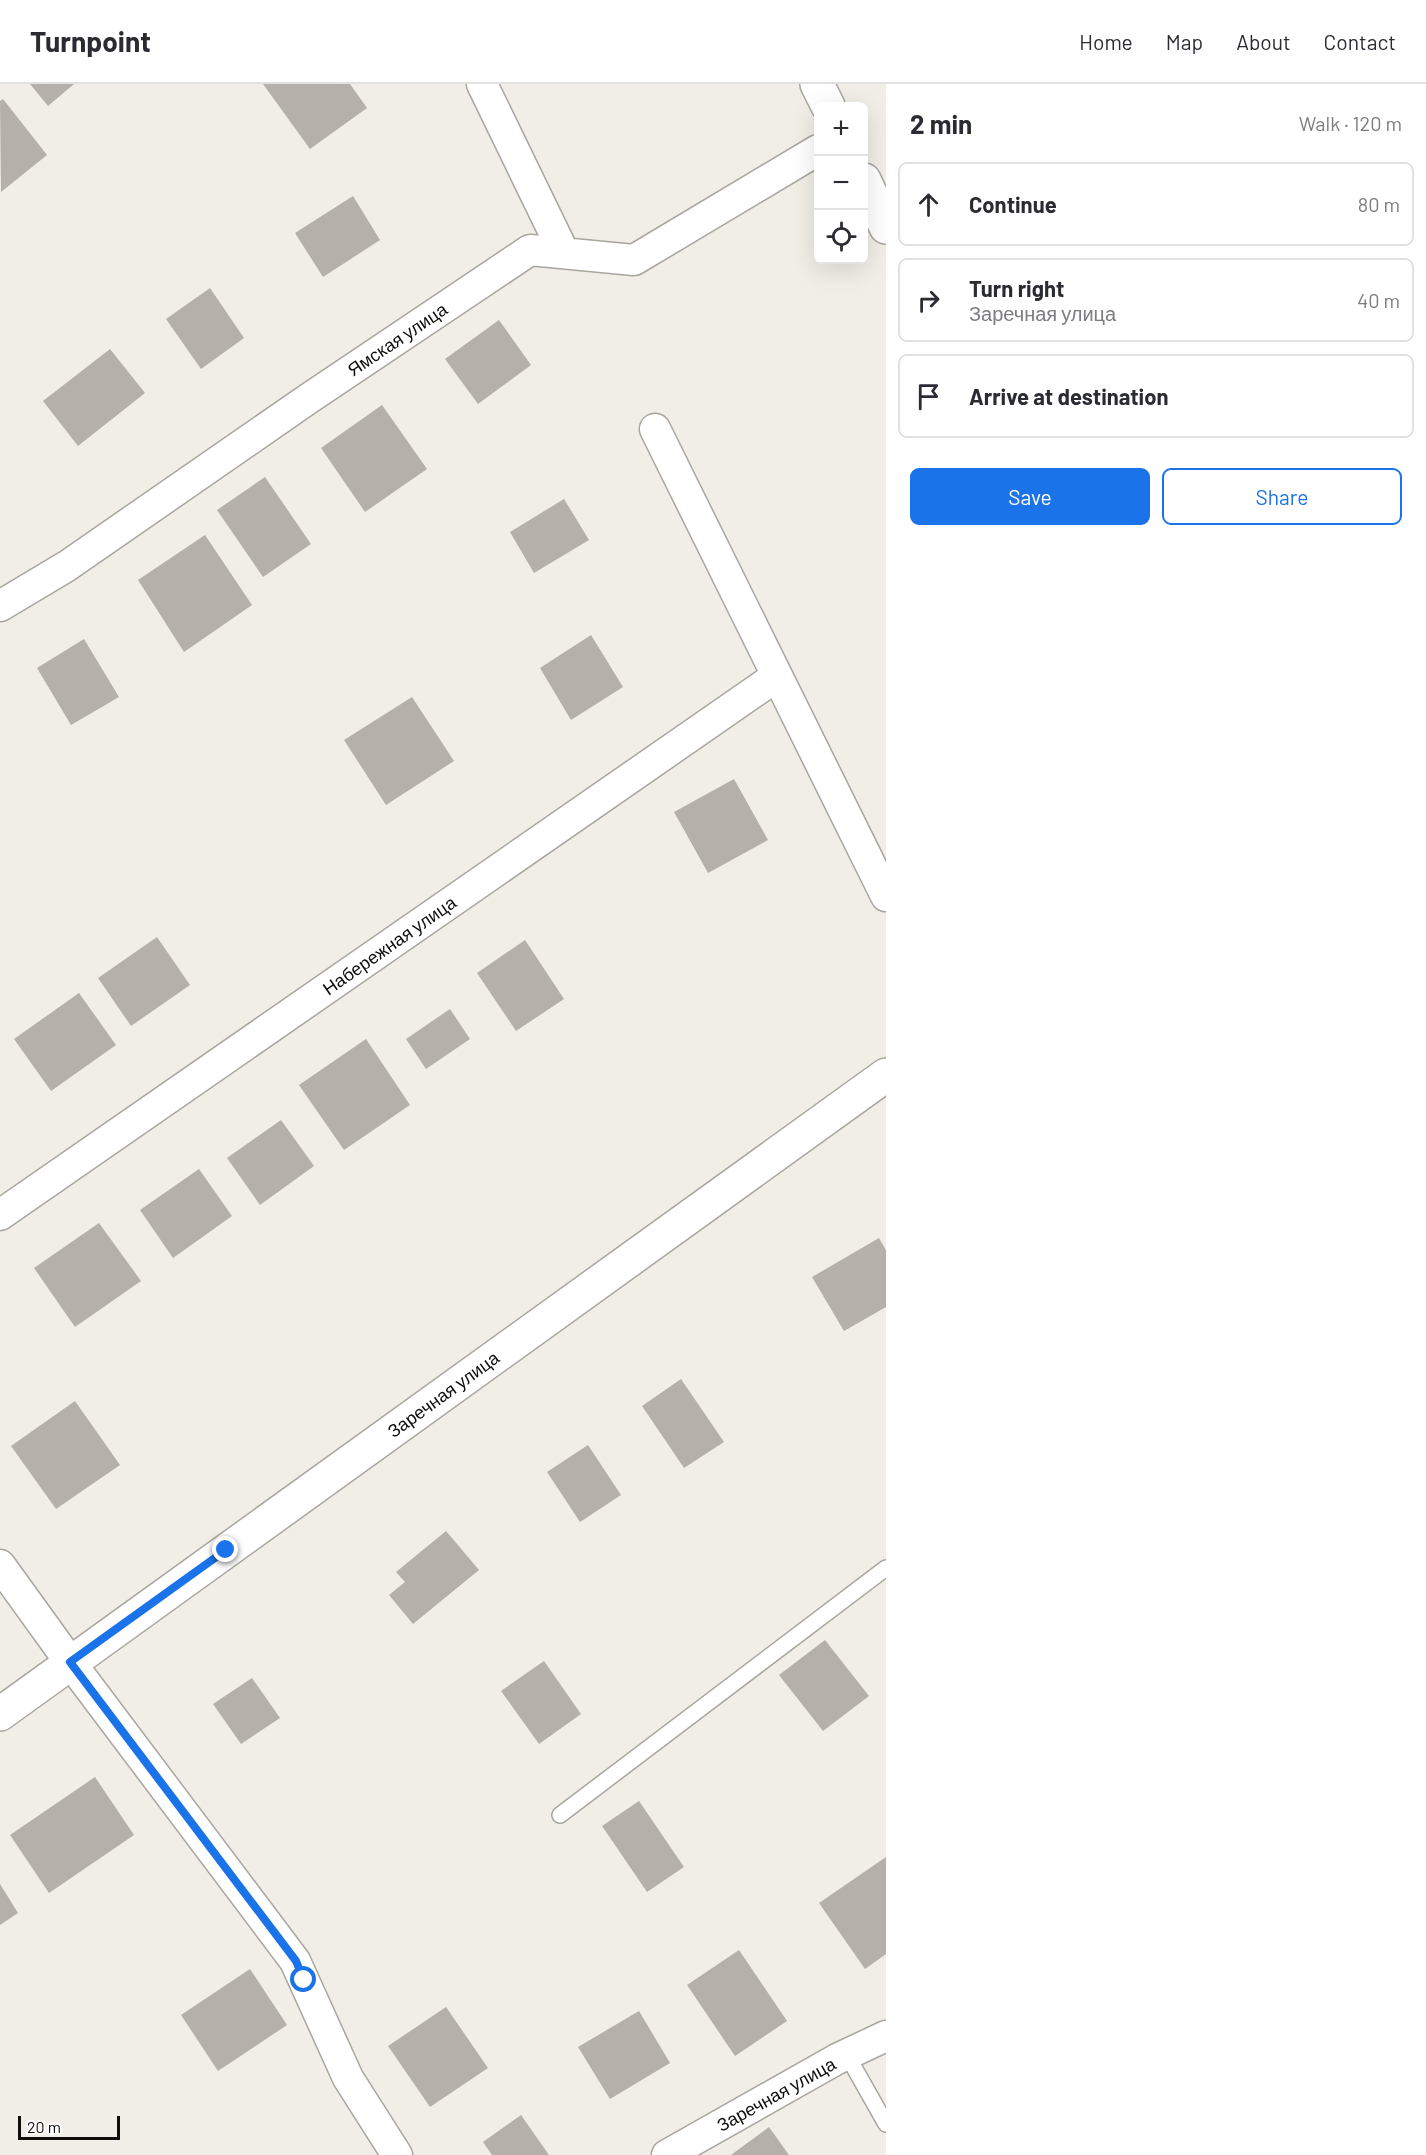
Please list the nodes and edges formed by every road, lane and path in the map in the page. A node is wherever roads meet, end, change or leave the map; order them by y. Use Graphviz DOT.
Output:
graph roads {
  1 [pos="482,84"];
  2 [pos="817,84"];
  3 [pos="826,102"];
  4 [pos="814,153"];
  5 [pos="868,189"];
  6 [pos="886,227"];
  7 [pos="564,253"];
  8 [pos="655,429"];
  9 [pos="0,606"];
  10 [pos="777,676"];
  11 [pos="886,896"];
  12 [pos="886,1075"];
  13 [pos="0,1215"];
  14 [pos="0,1564"];
  15 [pos="886,1569"];
  16 [pos="70,1662"];
  17 [pos="0,1714"];
  18 [pos="560,1815"];
  19 [pos="886,2036"];
  20 [pos="847,2055"];
  21 [pos="886,2124"];
  22 [pos="397,2155"];
  23 [pos="667,2155"];
  1 -- 7 [label="street"];
  2 -- 3 [label="street"];
  4 -- 7 [label="street, Ямская улица"];
  5 -- 6 [label="street"];
  7 -- 9 [label="street, Ямская улица"];
  8 -- 10 [label="street"];
  10 -- 11 [label="street"];
  10 -- 13 [label="street, Набережная улица"];
  12 -- 16 [label="street, Заречная улица"];
  14 -- 16 [label="street"];
  15 -- 18 [label="lane"];
  16 -- 17 [label="street, Заречная улица"];
  16 -- 22 [label="street"];
  19 -- 20 [label="street, Заречная улица"];
  20 -- 21 [label="lane"];
  20 -- 23 [label="street, Заречная улица"];
}
